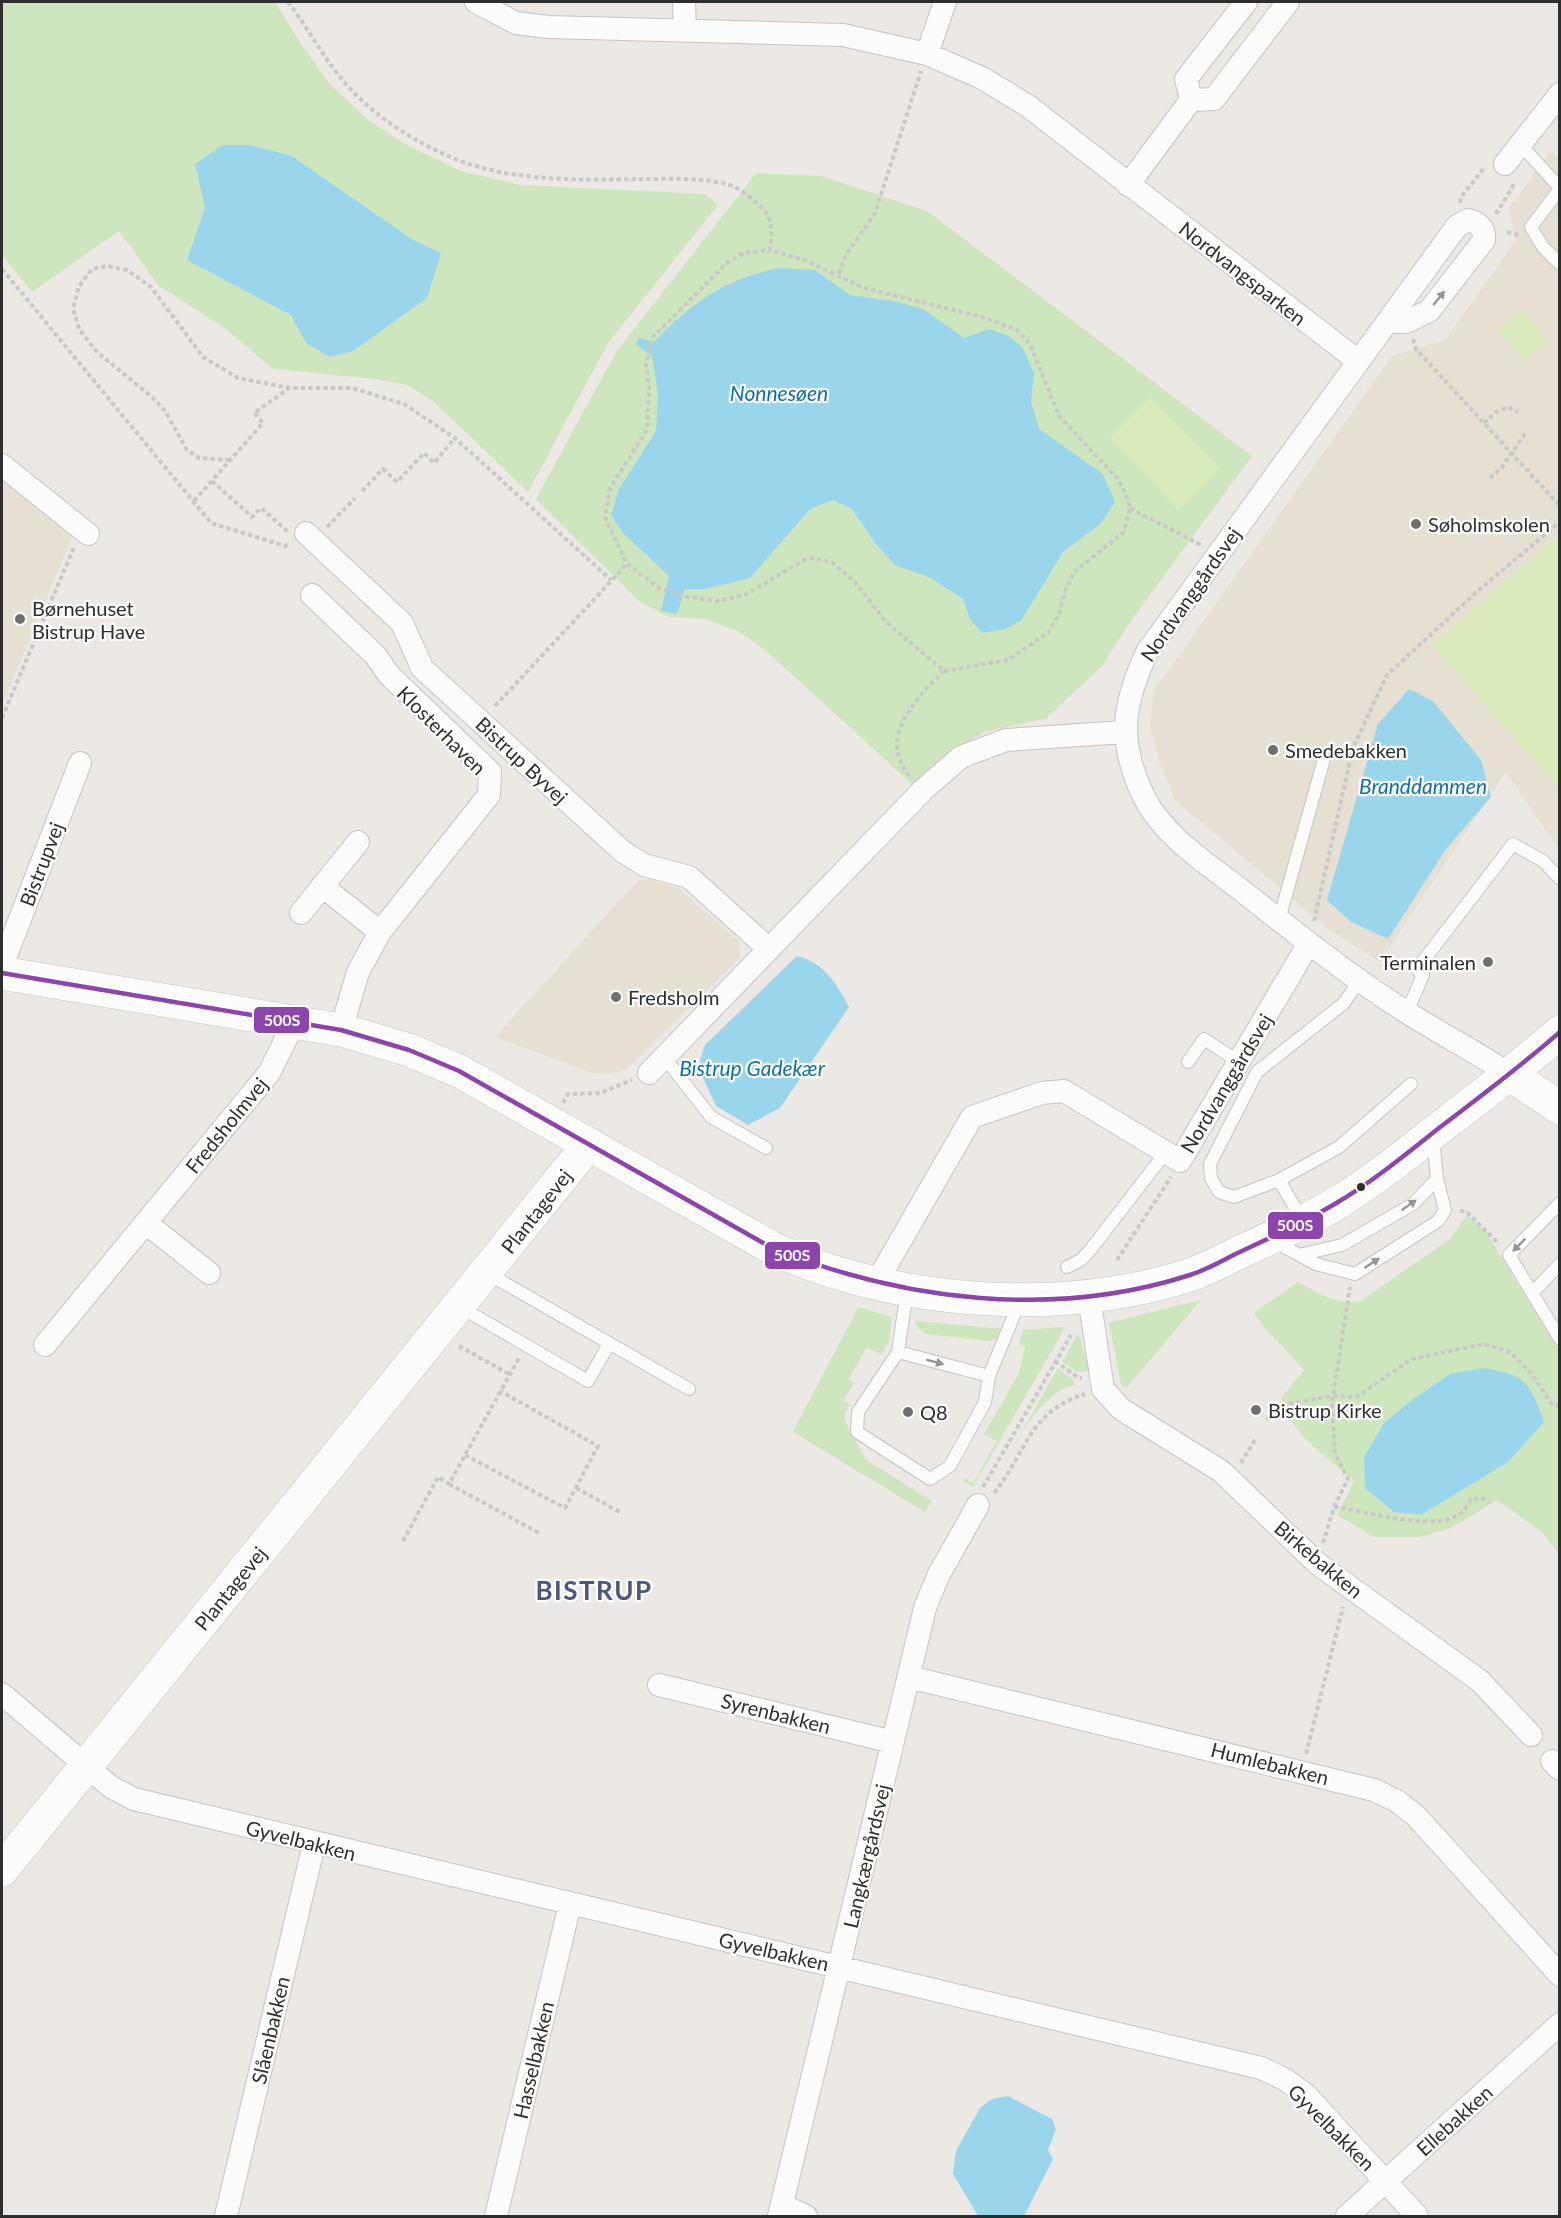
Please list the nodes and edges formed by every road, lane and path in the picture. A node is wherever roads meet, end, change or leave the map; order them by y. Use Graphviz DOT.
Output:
graph roads {
  1 [pos="288,2"];
  2 [pos="476,2"];
  3 [pos="684,2"];
  4 [pos="945,2"];
  5 [pos="1246,2"];
  6 [pos="1288,2"];
  7 [pos="685,30"];
  8 [pos="927,54"];
  9 [pos="1560,94"];
  10 [pos="1191,100"];
  11 [pos="1520,144"];
  12 [pos="1505,164"];
  13 [pos="1128,185"];
  14 [pos="1560,189"];
  15 [pos="1460,209"];
  16 [pos="1496,215"];
  17 [pos="770,250"];
  18 [pos="1560,264"];
  19 [pos="2,269"];
  20 [pos="839,274"];
  21 [pos="1398,321"];
  22 [pos="1358,361"];
  23 [pos="290,388"];
  24 [pos="1518,412"];
  25 [pos="1484,423"];
  26 [pos="1527,431"];
  27 [pos="455,438"];
  28 [pos="230,460"];
  29 [pos="2,465"];
  30 [pos="1490,478"];
  31 [pos="212,481"];
  32 [pos="362,491"];
  33 [pos="355,498"];
  34 [pos="194,501"];
  35 [pos="1560,506"];
  36 [pos="1130,508"];
  37 [pos="1560,522"];
  38 [pos="310,537"];
  39 [pos="80,542"];
  40 [pos="1218,553"];
  41 [pos="627,564"];
  42 [pos="612,580"];
  43 [pos="312,595"];
  44 [pos="944,670"];
  45 [pos="2,718"];
  46 [pos="480,722"];
  47 [pos="1124,732"];
  48 [pos="1324,759"];
  49 [pos="80,763"];
  50 [pos="923,790"];
  51 [pos="358,842"];
  52 [pos="1560,879"];
  53 [pos="322,886"];
  54 [pos="301,913"];
  55 [pos="1280,920"];
  56 [pos="380,932"];
  57 [pos="1309,943"];
  58 [pos="770,949"];
  59 [pos="2,966"];
  60 [pos="2,973"];
  61 [pos="1360,979"];
  62 [pos="1407,1012"];
  63 [pos="295,1021"];
  64 [pos="341,1030"];
  65 [pos="1560,1032"];
  66 [pos="1188,1062"];
  67 [pos="1239,1062"];
  68 [pos="657,1065"];
  69 [pos="1509,1074"];
  70 [pos="1411,1084"];
  71 [pos="1560,1108"];
  72 [pos="552,1121"];
  73 [pos="1432,1133"];
  74 [pos="589,1144"];
  75 [pos="766,1148"];
  76 [pos="1173,1157"];
  77 [pos="1437,1179"];
  78 [pos="1280,1180"];
  79 [pos="1560,1203"];
  80 [pos="1466,1211"];
  81 [pos="1303,1221"];
  82 [pos="146,1222"];
  83 [pos="1487,1230"];
  84 [pos="1270,1239"];
  85 [pos="1299,1255"];
  86 [pos="1117,1260"];
  87 [pos="1560,1264"];
  88 [pos="1067,1267"];
  89 [pos="209,1273"];
  90 [pos="487,1273"];
  91 [pos="1355,1274"];
  92 [pos="876,1283"];
  93 [pos="907,1290"];
  94 [pos="1532,1293"];
  95 [pos="1089,1297"];
  96 [pos="1021,1298"];
  97 [pos="459,1307"];
  98 [pos="438,1333"];
  99 [pos="1071,1335"];
  100 [pos="1558,1336"];
  101 [pos="609,1344"];
  102 [pos="45,1345"];
  103 [pos="525,1347"];
  104 [pos="898,1352"];
  105 [pos="509,1374"];
  106 [pos="989,1376"];
  107 [pos="689,1389"];
  108 [pos="1103,1389"];
  109 [pos="500,1391"];
  110 [pos="1333,1396"];
  111 [pos="1560,1406"];
  112 [pos="1267,1420"];
  113 [pos="1256,1438"];
  114 [pos="465,1455"];
  115 [pos="1230,1480"];
  116 [pos="449,1484"];
  117 [pos="576,1488"];
  118 [pos="1488,1503"];
  119 [pos="978,1505"];
  120 [pos="1334,1507"];
  121 [pos="622,1513"];
  122 [pos="541,1534"];
  123 [pos="403,1541"];
  124 [pos="1318,1564"];
  125 [pos="1348,1586"];
  126 [pos="909,1677"];
  127 [pos="659,1685"];
  128 [pos="2,1694"];
  129 [pos="1531,1735"];
  130 [pos="893,1742"];
  131 [pos="87,1764"];
  132 [pos="1302,1770"];
  133 [pos="314,1844"];
  134 [pos="2,1870"];
  135 [pos="570,1904"];
  136 [pos="839,1966"];
  137 [pos="1560,1976"];
  138 [pos="1560,2024"];
  139 [pos="1386,2182"];
  140 [pos="780,2211"];
  141 [pos="225,2217"];
  142 [pos="496,2217"];
  143 [pos="806,2217"];
  144 [pos="1347,2217"];
  145 [pos="1417,2217"];
  1 -- 17 [label="path"];
  2 -- 7 [label="street, Nordvangsparken"];
  3 -- 7 [label="street"];
  4 -- 8 [label="street"];
  5 -- 10 [label="street"];
  6 -- 10 [label="street"];
  7 -- 8 [label="street, Nordvangsparken"];
  8 -- 13 [label="street, Nordvangsparken"];
  8 -- 20 [label="path"];
  9 -- 11 [label="street"];
  10 -- 13 [label="street"];
  11 -- 12 [label="street"];
  11 -- 14 [label="lane"];
  12 -- 15 [label="path"];
  12 -- 16 [label="path"];
  13 -- 22 [label="street, Nordvangsparken"];
  14 -- 18 [label="lane"];
  17 -- 20 [label="path"];
  17 -- 41 [label="path"];
  19 -- 34 [label="path"];
  20 -- 36 [label="path"];
  21 -- 22 [label="street, Nordvanggårdsvej"];
  21 -- 25 [label="path"];
  22 -- 40 [label="street, Nordvanggårdsvej"];
  23 -- 27 [label="path"];
  23 -- 28 [label="path"];
  23 -- 28 [label="path"];
  24 -- 25 [label="path"];
  25 -- 35 [label="path"];
  26 -- 30 [label="path, bridge"];
  27 -- 32 [label="path"];
  27 -- 42 [label="path"];
  28 -- 31 [label="path"];
  29 -- 39 [label="street"];
  31 -- 34 [label="path"];
  31 -- 34 [label="path"];
  33 -- 38 [label="path"];
  36 -- 40 [label="path"];
  36 -- 44 [label="path"];
  37 -- 57 [label="path"];
  38 -- 46 [label="street, Bistrup Byvej"];
  39 -- 45 [label="path"];
  40 -- 47 [label="street, Nordvanggårdsvej"];
  41 -- 42 [label="path"];
  41 -- 44 [label="path"];
  42 -- 46 [label="path"];
  43 -- 56 [label="street, Klosterhaven"];
  44 -- 50 [label="path"];
  46 -- 58 [label="street, Bistrup Byvej"];
  47 -- 50 [label="street"];
  47 -- 55 [label="street, Nordvanggårdsvej"];
  48 -- 55 [label="lane"];
  49 -- 59 [label="street, Bistrupvej"];
  50 -- 58 [label="street"];
  51 -- 53 [label="street"];
  52 -- 62 [label="lane"];
  53 -- 54 [label="street"];
  53 -- 56 [label="street"];
  55 -- 57 [label="street, Nordvanggårdsvej"];
  56 -- 64 [label="street, Klosterhaven"];
  57 -- 61 [label="street, Nordvanggårdsvej"];
  57 -- 67 [label="street, Nordvanggårdsvej"];
  58 -- 68 [label="street"];
  60 -- 63 [label="main road"];
  61 -- 62 [label="street, Nordvanggårdsvej"];
  61 -- 78 [label="lane"];
  62 -- 69 [label="street, Nordvanggårdsvej"];
  63 -- 64 [label="main road"];
  63 -- 82 [label="street, Fredsholmvej"];
  64 -- 72 [label="main road"];
  65 -- 69 [label="main road"];
  66 -- 67 [label="lane"];
  67 -- 76 [label="street, Nordvanggårdsvej"];
  68 -- 72 [label="path"];
  68 -- 75 [label="lane"];
  69 -- 71 [label="main road"];
  69 -- 73 [label="main road"];
  70 -- 78 [label="lane"];
  72 -- 74 [label="main road"];
  73 -- 77 [label="lane"];
  73 -- 81 [label="main road"];
  74 -- 90 [label="main road, Plantagevej"];
  74 -- 92 [label="main road"];
  76 -- 86 [label="path"];
  76 -- 88 [label="lane, Nordvanggårdsvej"];
  76 -- 92 [label="street"];
  85 -- 77 [label="lane, one-way"];
  91 -- 77 [label="lane, one-way"];
  78 -- 81 [label="lane"];
  79 -- 94 [label="lane, one-way"];
  80 -- 83 [label="path"];
  81 -- 84 [label="main road"];
  82 -- 89 [label="street"];
  82 -- 102 [label="street, Fredsholmvej"];
  84 -- 85 [label="lane"];
  84 -- 95 [label="main road"];
  85 -- 91 [label="lane"];
  87 -- 94 [label="lane"];
  90 -- 97 [label="main road, Plantagevej"];
  90 -- 101 [label="lane"];
  91 -- 110 [label="path"];
  92 -- 93 [label="main road"];
  93 -- 96 [label="main road"];
  93 -- 104 [label="lane"];
  94 -- 100 [label="lane"];
  95 -- 96 [label="main road"];
  95 -- 108 [label="street"];
  96 -- 106 [label="lane"];
  97 -- 98 [label="main road, Plantagevej"];
  97 -- 103 [label="lane"];
  98 -- 105 [label="path"];
  98 -- 131 [label="main road, Plantagevej"];
  99 -- 119 [label="path"];
  101 -- 103 [label="lane"];
  101 -- 107 [label="lane"];
  103 -- 105 [label="path"];
  104 -- 106 [label="lane, one-way"];
  104 -- 106 [label="lane"];
  105 -- 109 [label="path"];
  108 -- 115 [label="street, Birkebakken"];
  108 -- 119 [label="path"];
  109 -- 114 [label="path"];
  109 -- 117 [label="path"];
  110 -- 111 [label="path"];
  110 -- 112 [label="path"];
  110 -- 120 [label="path"];
  113 -- 115 [label="path"];
  114 -- 116 [label="path"];
  114 -- 117 [label="path"];
  115 -- 124 [label="street, Birkebakken"];
  116 -- 122 [label="path"];
  116 -- 123 [label="path"];
  117 -- 121 [label="path"];
  118 -- 120 [label="path"];
  119 -- 126 [label="street, Langkærgårdsvej"];
  120 -- 124 [label="path"];
  124 -- 125 [label="street, Birkebakken"];
  125 -- 129 [label="street, Birkebakken"];
  125 -- 132 [label="path"];
  126 -- 130 [label="street, Langkærgårdsvej"];
  126 -- 132 [label="street, Humlebakken"];
  127 -- 130 [label="street, Syrenbakken"];
  128 -- 131 [label="street, Gyvelbakken"];
  130 -- 136 [label="street, Langkærgårdsvej"];
  131 -- 133 [label="street, Gyvelbakken"];
  131 -- 134 [label="main road, Plantagevej"];
  132 -- 137 [label="street, Humlebakken"];
  133 -- 135 [label="street, Gyvelbakken"];
  133 -- 141 [label="street, Slåenbakken"];
  135 -- 136 [label="street, Gyvelbakken"];
  135 -- 142 [label="street, Hasselbakken"];
  136 -- 139 [label="street, Gyvelbakken"];
  136 -- 140 [label="street, Langkærgårdsvej"];
  138 -- 139 [label="street, Ellebakken"];
  139 -- 144 [label="street, Ellebakken"];
  139 -- 145 [label="street, Gyvelbakken"];
  140 -- 143 [label="street"];
}
